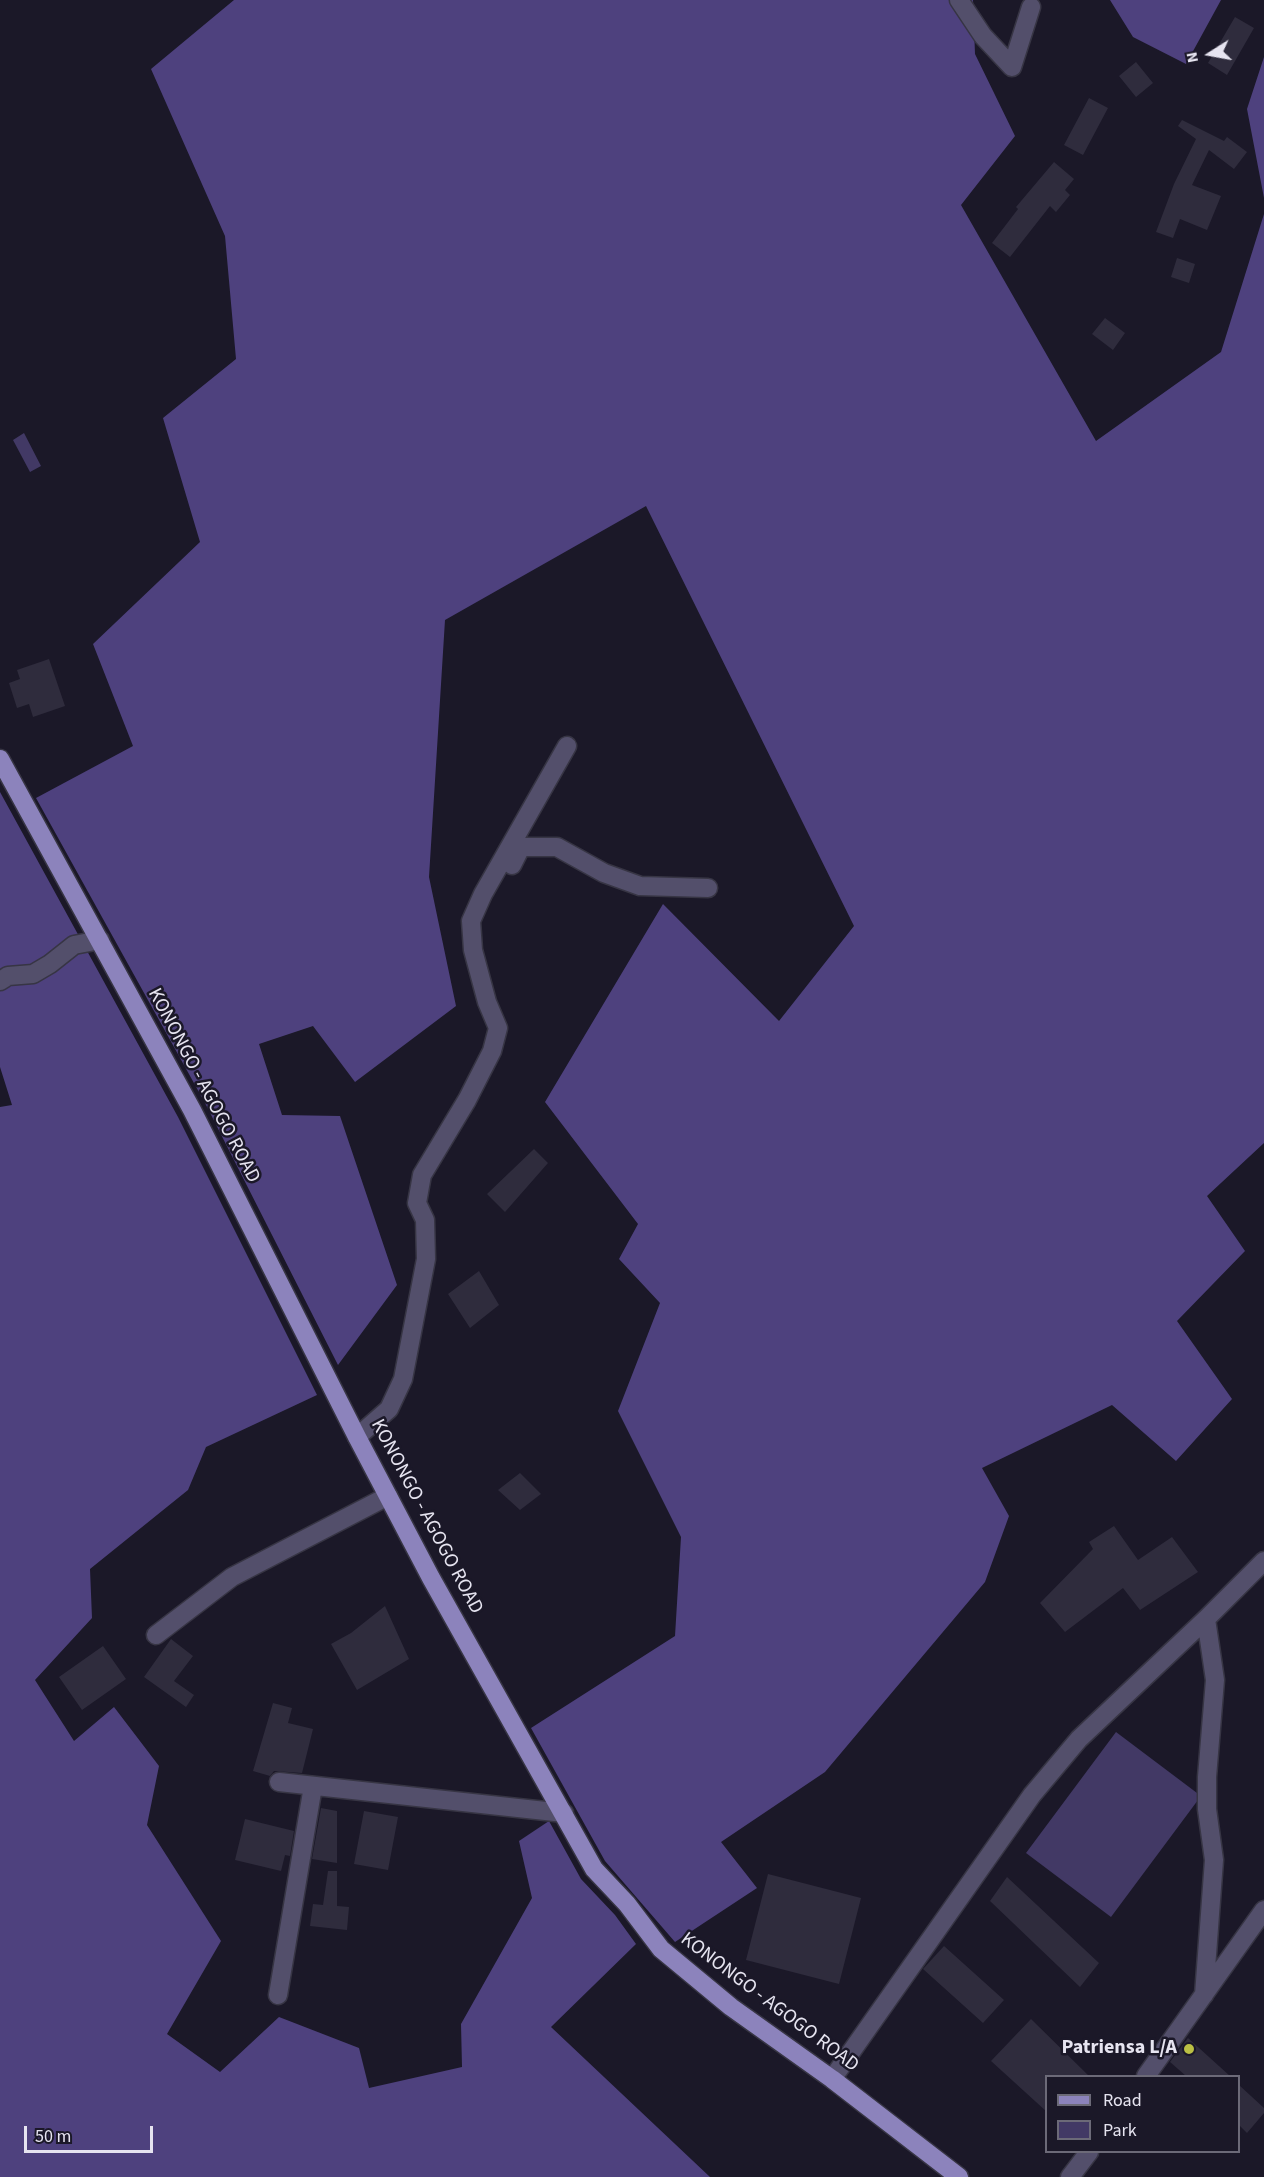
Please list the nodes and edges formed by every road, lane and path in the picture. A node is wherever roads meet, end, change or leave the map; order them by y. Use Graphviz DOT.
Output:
graph roads {
  1 [pos="959,0"];
  2 [pos="1031,7"];
  3 [pos="567,746"];
  4 [pos="0,759"];
  5 [pos="708,888"];
  6 [pos="479,921"];
  7 [pos="100,940"];
  8 [pos="0,981"];
  9 [pos="357,1437"];
  10 [pos="388,1496"];
  11 [pos="1264,1561"];
  12 [pos="1206,1619"];
  13 [pos="156,1635"];
  14 [pos="279,1782"];
  15 [pos="313,1786"];
  16 [pos="564,1813"];
  17 [pos="1264,1910"];
  18 [pos="278,1995"];
  19 [pos="1204,1995"];
  20 [pos="1147,2075"];
  21 [pos="832,2079"];
  22 [pos="1088,2153"];
  23 [pos="959,2177"];
  24 [pos="1070,2177"];
  1 -- 2 [label="street"];
  3 -- 9 [label="street"];
  4 -- 7 [label="main road, KONONGO - AGOGO ROAD"];
  5 -- 6 [label="street"];
  7 -- 8 [label="street"];
  7 -- 9 [label="main road, KONONGO - AGOGO ROAD"];
  9 -- 10 [label="main road, KONONGO - AGOGO ROAD"];
  10 -- 13 [label="street"];
  10 -- 16 [label="main road, KONONGO - AGOGO ROAD"];
  11 -- 12 [label="street"];
  12 -- 19 [label="street"];
  12 -- 21 [label="street"];
  14 -- 15 [label="street"];
  15 -- 16 [label="street"];
  15 -- 18 [label="street"];
  16 -- 21 [label="main road, KONONGO - AGOGO ROAD"];
  17 -- 19 [label="street"];
  19 -- 20 [label="street"];
  21 -- 23 [label="main road, KONONGO - AGOGO ROAD"];
  22 -- 24 [label="street"];
}
